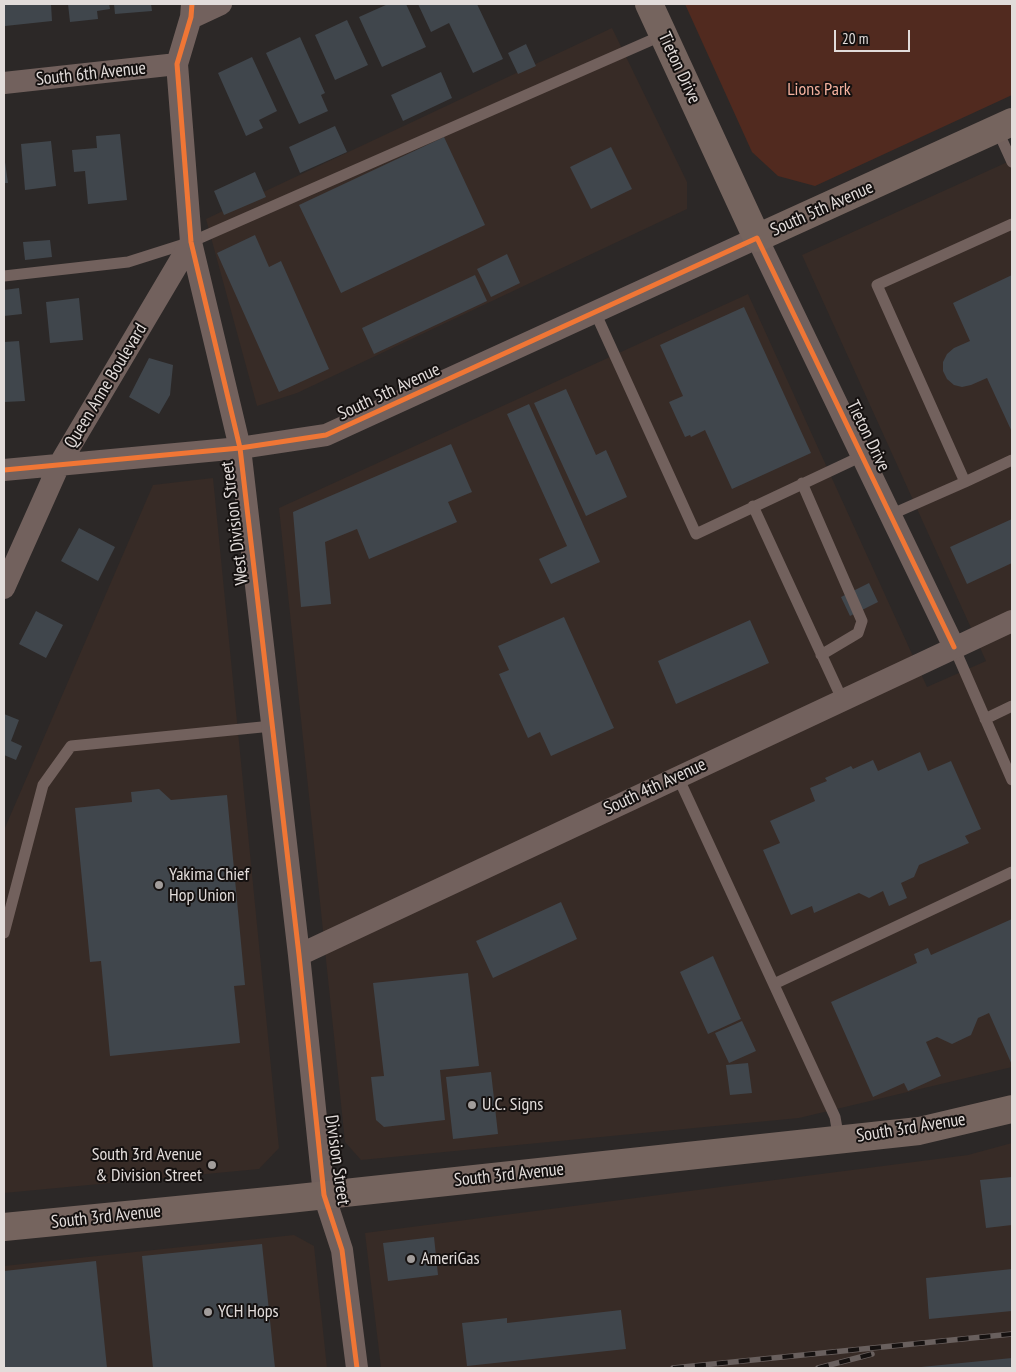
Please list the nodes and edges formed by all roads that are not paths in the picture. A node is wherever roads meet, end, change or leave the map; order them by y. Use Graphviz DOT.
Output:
graph roads {
  1 [pos="222,4"];
  2 [pos="649,4"];
  3 [pos="191,11"];
  4 [pos="663,35"];
  5 [pos="177,64"];
  6 [pos="4,83"];
  7 [pos="1005,126"];
  8 [pos="1012,162"];
  9 [pos="1012,224"];
  10 [pos="757,238"];
  11 [pos="191,242"];
  12 [pos="4,276"];
  13 [pos="595,312"];
  14 [pos="240,448"];
  15 [pos="862,456"];
  16 [pos="1012,460"];
  17 [pos="59,465"];
  18 [pos="4,470"];
  19 [pos="965,482"];
  20 [pos="802,483"];
  21 [pos="754,506"];
  22 [pos="890,515"];
  23 [pos="4,588"];
  24 [pos="1012,621"];
  25 [pos="954,647"];
  26 [pos="821,655"];
  27 [pos="842,699"];
  28 [pos="1012,706"];
  29 [pos="985,719"];
  30 [pos="272,726"];
  31 [pos="678,777"];
  32 [pos="1012,780"];
  33 [pos="1012,872"];
  34 [pos="4,934"];
  35 [pos="299,955"];
  36 [pos="774,984"];
  37 [pos="1012,1108"];
  38 [pos="839,1140"];
  39 [pos="324,1195"];
  40 [pos="4,1226"];
  41 [pos="356,1368"];
  1 -- 3 [label="street"];
  2 -- 4 [label="street, Tieton Drive"];
  3 -- 5 [label="street, West Division Street"];
  4 -- 10 [label="street, Tieton Drive"];
  4 -- 11 [label="lane"];
  5 -- 6 [label="street, South 6th Avenue"];
  5 -- 11 [label="street, West Division Street"];
  7 -- 8 [label="lane"];
  7 -- 10 [label="street, South 5th Avenue"];
  9 -- 19 [label="lane"];
  10 -- 13 [label="street, South 5th Avenue"];
  10 -- 15 [label="street, Tieton Drive"];
  11 -- 12 [label="lane"];
  11 -- 14 [label="street, West Division Street"];
  11 -- 17 [label="street, Queen Anne Boulevard"];
  13 -- 14 [label="street, South 5th Avenue"];
  13 -- 21 [label="lane"];
  14 -- 17 [label="street, South 5th Avenue"];
  14 -- 30 [label="street, West Division Street"];
  15 -- 20 [label="lane"];
  15 -- 22 [label="street, Tieton Drive"];
  16 -- 19 [label="lane"];
  17 -- 18 [label="street, South 5th Avenue"];
  17 -- 23 [label="street, Queen Anne Boulevard"];
  19 -- 22 [label="lane"];
  20 -- 21 [label="lane"];
  20 -- 26 [label="lane"];
  21 -- 26 [label="lane"];
  22 -- 25 [label="street, Tieton Drive"];
  24 -- 25 [label="street, South 4th Avenue"];
  25 -- 27 [label="street, South 4th Avenue"];
  25 -- 29 [label="lane"];
  26 -- 27 [label="lane"];
  27 -- 31 [label="street, South 4th Avenue"];
  28 -- 29 [label="lane"];
  29 -- 32 [label="lane"];
  30 -- 34 [label="lane"];
  30 -- 35 [label="street, West Division Street"];
  31 -- 35 [label="street, South 4th Avenue"];
  31 -- 36 [label="lane"];
  33 -- 36 [label="lane"];
  35 -- 39 [label="street, Division Street"];
  36 -- 38 [label="lane"];
  37 -- 38 [label="street, South 3rd Avenue"];
  38 -- 39 [label="street, South 3rd Avenue"];
  39 -- 40 [label="street, South 3rd Avenue"];
  39 -- 41 [label="street, Division Street"];
}
